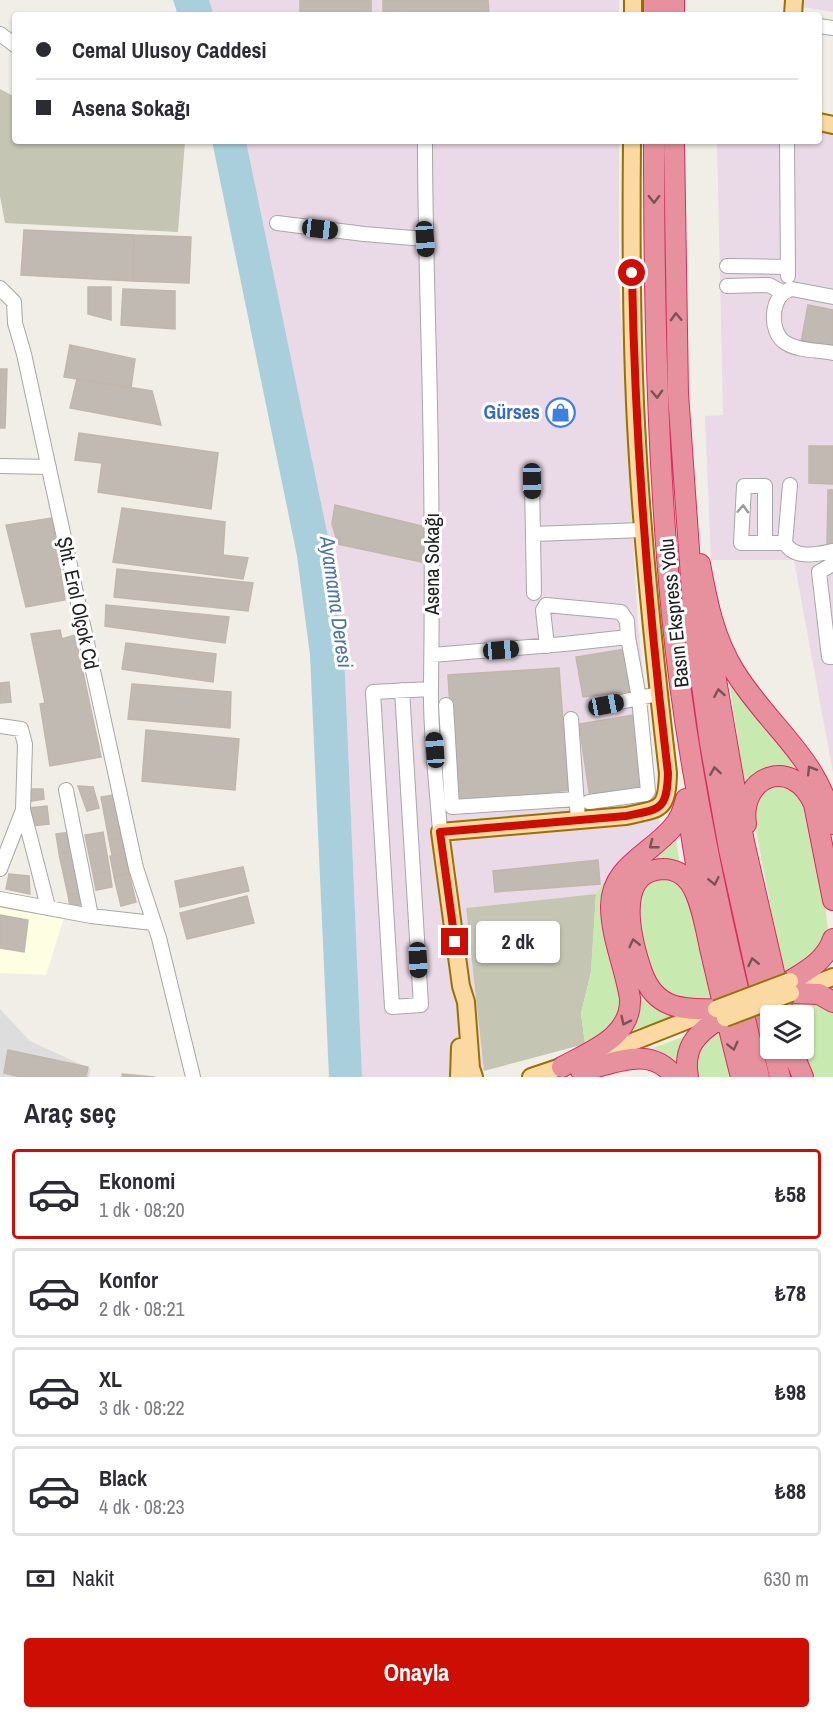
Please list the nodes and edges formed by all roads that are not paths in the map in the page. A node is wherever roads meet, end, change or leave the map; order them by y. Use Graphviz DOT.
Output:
graph roads {
  1 [pos="425,144"];
  2 [pos="632,144"];
  3 [pos="654,144"];
  4 [pos="674,144"];
  5 [pos="787,144"];
  6 [pos="277,223"];
  7 [pos="425,239"];
  8 [pos="727,266"];
  9 [pos="1,285"];
  10 [pos="727,286"];
  11 [pos="782,292"];
  12 [pos="833,297"];
  13 [pos="833,353"];
  14 [pos="0,466"];
  15 [pos="49,467"];
  16 [pos="532,481"];
  17 [pos="683,481"];
  18 [pos="790,485"];
  19 [pos="643,530"];
  20 [pos="533,534"];
  21 [pos="765,543"];
  22 [pos="785,543"];
  23 [pos="833,551"];
  24 [pos="700,564"];
  25 [pos="833,564"];
  26 [pos="534,593"];
  27 [pos="672,616"];
  28 [pos="628,637"];
  29 [pos="547,646"];
  30 [pos="432,655"];
  31 [pos="833,657"];
  32 [pos="431,689"];
  33 [pos="402,690"];
  34 [pos="658,694"];
  35 [pos="639,698"];
  36 [pos="446,705"];
  37 [pos="606,705"];
  38 [pos="571,719"];
  39 [pos="0,726"];
  40 [pos="66,790"];
  41 [pos="686,799"];
  42 [pos="583,800"];
  43 [pos="23,810"];
  44 [pos="578,820"];
  45 [pos="833,824"];
  46 [pos="440,832"];
  47 [pos="0,869"];
  48 [pos="752,874"];
  49 [pos="0,899"];
  50 [pos="833,900"];
  51 [pos="48,908"];
  52 [pos="91,916"];
  53 [pos="153,923"];
  54 [pos="705,928"];
  55 [pos="833,939"];
  56 [pos="833,964"];
  57 [pos="833,977"];
  58 [pos="462,986"];
  59 [pos="791,987"];
  60 [pos="833,1002"];
  61 [pos="763,1005"];
  62 [pos="782,1005"];
  63 [pos="717,1014"];
  64 [pos="776,1059"];
  65 [pos="795,1059"];
  66 [pos="569,1072"];
  67 [pos="193,1077"];
  68 [pos="459,1077"];
  69 [pos="474,1077"];
  70 [pos="531,1077"];
  71 [pos="675,1077"];
  72 [pos="688,1077"];
  73 [pos="741,1077"];
  74 [pos="759,1077"];
  75 [pos="780,1077"];
  76 [pos="801,1077"];
  1 -- 7 [label="street, Asena Sokağı"];
  2 -- 19 [label="main road"];
  3 -- 27 [label="highway, Basın Ekspress Yolu, one-way"];
  17 -- 4 [label="highway, Basın Ekspress Yolu, one-way"];
  5 -- 8 [label="street"];
  6 -- 7 [label="street"];
  7 -- 30 [label="street, Asena Sokağı"];
  9 -- 15 [label="street, Şht. Erol Olçok Cd"];
  10 -- 11 [label="street"];
  11 -- 12 [label="street"];
  11 -- 13 [label="street"];
  14 -- 15 [label="street"];
  15 -- 53 [label="street, Şht. Erol Olçok Cd"];
  16 -- 20 [label="street"];
  17 -- 24 [label="highway"];
  61 -- 17 [label="highway, Basın Ekspress Yolu, one-way"];
  18 -- 22 [label="street"];
  19 -- 20 [label="street"];
  19 -- 34 [label="main road"];
  20 -- 26 [label="street"];
  21 -- 22 [label="street"];
  22 -- 23 [label="street"];
  45 -- 24 [label="highway, one-way"];
  48 -- 24 [label="highway, one-way"];
  25 -- 31 [label="street"];
  27 -- 41 [label="highway"];
  27 -- 74 [label="highway, Basın Ekspress Yolu, one-way"];
  28 -- 29 [label="street"];
  28 -- 29 [label="street"];
  28 -- 35 [label="street"];
  29 -- 30 [label="street"];
  30 -- 32 [label="street, Asena Sokağı"];
  32 -- 33 [label="street"];
  32 -- 46 [label="street, Asena Sokağı"];
  33 -- 33 [label="street"];
  34 -- 35 [label="street"];
  34 -- 44 [label="main road"];
  35 -- 37 [label="street"];
  35 -- 42 [label="street"];
  36 -- 42 [label="street"];
  38 -- 42 [label="street"];
  39 -- 43 [label="street"];
  40 -- 52 [label="street"];
  41 -- 54 [label="highway"];
  41 -- 66 [label="highway, one-way"];
  42 -- 44 [label="street"];
  43 -- 47 [label="street"];
  43 -- 51 [label="street"];
  44 -- 46 [label="main road"];
  46 -- 58 [label="main road, Asena Sokağı"];
  48 -- 50 [label="highway"];
  48 -- 62 [label="highway"];
  49 -- 51 [label="street"];
  51 -- 52 [label="street"];
  52 -- 53 [label="street"];
  53 -- 67 [label="street, Şht. Erol Olçok Cd"];
  63 -- 54 [label="highway, one-way"];
  54 -- 73 [label="highway, one-way"];
  55 -- 59 [label="highway"];
  56 -- 59 [label="main road"];
  57 -- 59 [label="main road"];
  58 -- 68 [label="main road"];
  58 -- 69 [label="main road"];
  59 -- 60 [label="highway"];
  59 -- 63 [label="main road, bridge"];
  63 -- 66 [label="main road"];
  63 -- 72 [label="highway"];
  64 -- 75 [label="highway"];
  65 -- 76 [label="highway"];
  66 -- 70 [label="main road"];
  66 -- 71 [label="highway"];
}
